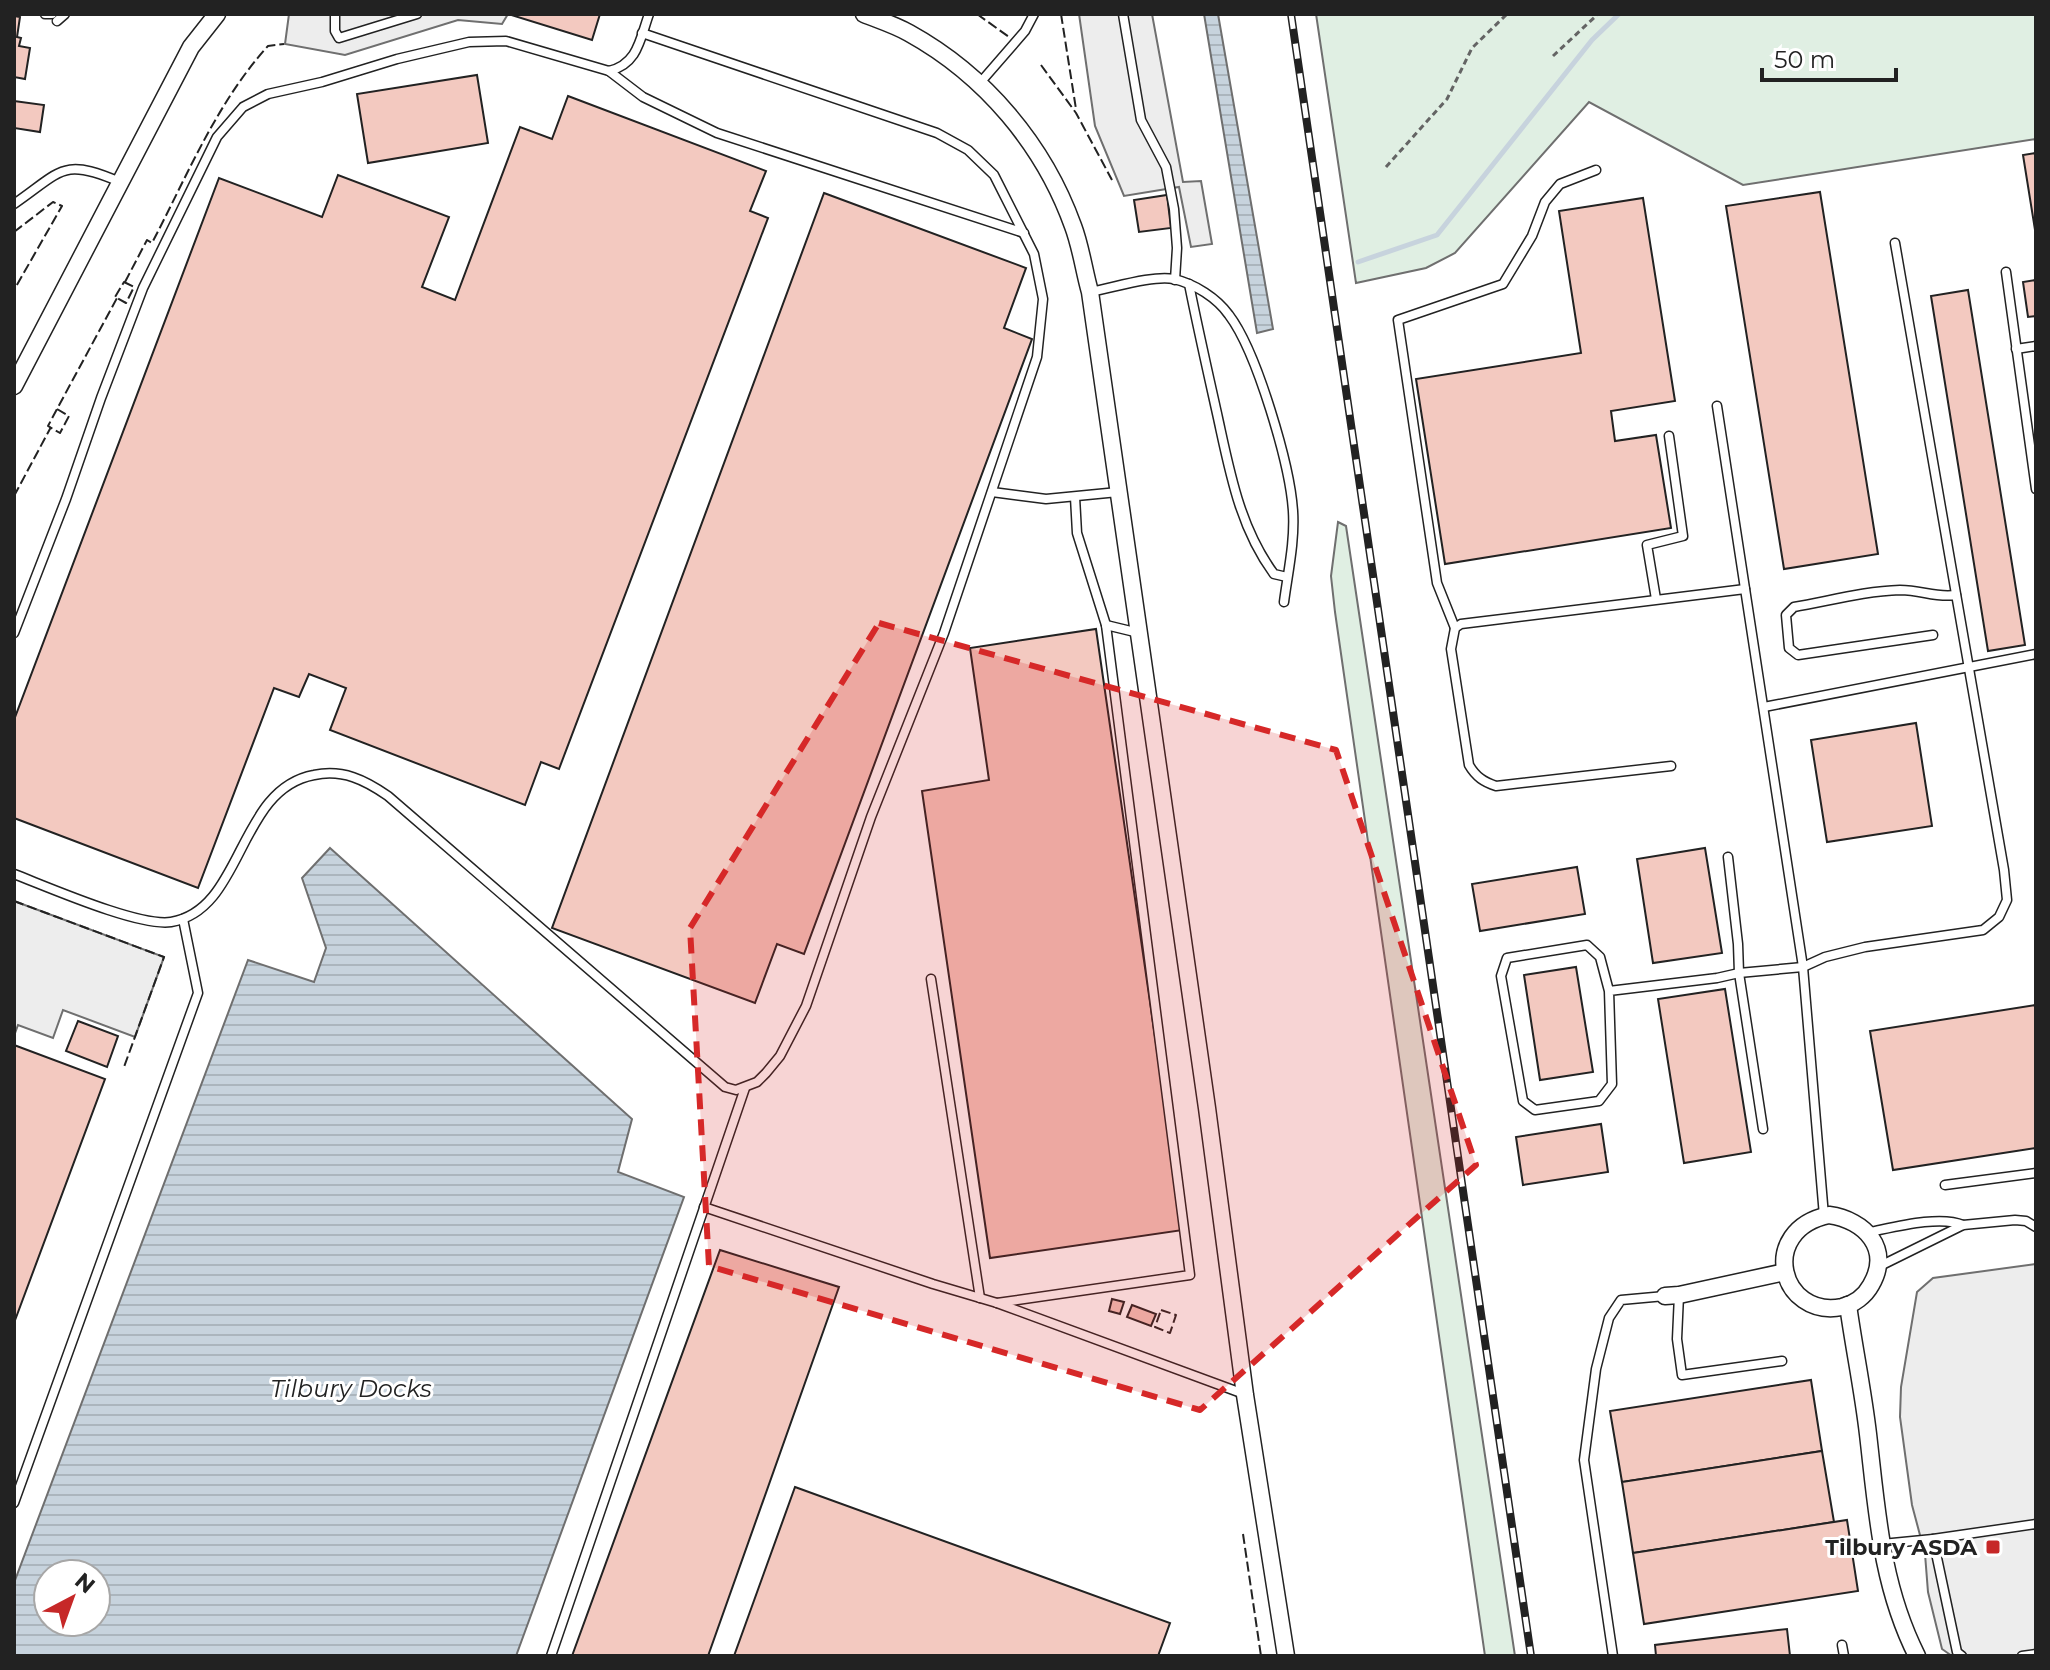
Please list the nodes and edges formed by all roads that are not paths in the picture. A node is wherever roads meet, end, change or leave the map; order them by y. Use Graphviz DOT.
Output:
graph roads {
  1 [pos="45,14"];
  2 [pos="65,14"];
  3 [pos="217,14"];
  4 [pos="335,14"];
  5 [pos="417,14"];
  6 [pos="649,14"];
  7 [pos="864,14"];
  8 [pos="1034,14"];
  9 [pos="1123,14"];
  10 [pos="55,18"];
  11 [pos="642,33"];
  12 [pos="609,71"];
  13 [pos="979,84"];
  14 [pos="1596,170"];
  15 [pos="120,182"];
  16 [pos="14,204"];
  17 [pos="1024,233"];
  18 [pos="1895,243"];
  19 [pos="2006,272"];
  20 [pos="1175,280"];
  21 [pos="1189,284"];
  22 [pos="1090,292"];
  23 [pos="2036,346"];
  24 [pos="2016,349"];
  25 [pos="14,386"];
  26 [pos="1717,406"];
  27 [pos="1669,436"];
  28 [pos="2036,489"];
  29 [pos="992,492"];
  30 [pos="1118,492"];
  31 [pos="1075,497"];
  32 [pos="1287,577"];
  33 [pos="1745,589"];
  34 [pos="1956,595"];
  35 [pos="1656,599"];
  36 [pos="1284,602"];
  37 [pos="1106,625"];
  38 [pos="1455,628"];
  39 [pos="14,633"];
  40 [pos="1139,633"];
  41 [pos="1933,635"];
  42 [pos="2036,654"];
  43 [pos="1969,668"];
  44 [pos="1764,707"];
  45 [pos="1671,766"];
  46 [pos="1728,857"];
  47 [pos="14,874"];
  48 [pos="183,919"];
  49 [pos="1803,967"];
  50 [pos="1739,973"];
  51 [pos="931,979"];
  52 [pos="1609,991"];
  53 [pos="745,1088"];
  54 [pos="1763,1129"];
  55 [pos="2036,1173"];
  56 [pos="1945,1185"];
  57 [pos="704,1207"];
  58 [pos="1824,1216"];
  59 [pos="1963,1225"];
  60 [pos="2036,1227"];
  61 [pos="1870,1232"];
  62 [pos="1877,1267"];
  63 [pos="1785,1272"];
  64 [pos="1672,1296"];
  65 [pos="980,1298"];
  66 [pos="997,1303"];
  67 [pos="1848,1305"];
  68 [pos="1782,1361"];
  69 [pos="1245,1395"];
  70 [pos="14,1503"];
  71 [pos="2036,1524"];
  72 [pos="1933,1539"];
  73 [pos="1880,1544"];
  74 [pos="1842,1645"];
  75 [pos="2036,1654"];
  76 [pos="551,1656"];
  77 [pos="1286,1656"];
  78 [pos="1613,1656"];
  79 [pos="1844,1656"];
  80 [pos="1917,1656"];
  81 [pos="1962,1656"];
  82 [pos="2022,1656"];
  1 -- 10 [label="lane"];
  2 -- 10 [label="lane"];
  3 -- 15 [label="street"];
  4 -- 5 [label="lane"];
  6 -- 11 [label="lane"];
  7 -- 13 [label="street"];
  8 -- 13 [label="lane"];
  9 -- 20 [label="lane"];
  11 -- 12 [label="lane"];
  11 -- 17 [label="lane"];
  12 -- 17 [label="lane"];
  12 -- 39 [label="lane"];
  13 -- 22 [label="street"];
  14 -- 38 [label="lane"];
  15 -- 16 [label="lane"];
  15 -- 25 [label="street"];
  17 -- 29 [label="lane"];
  18 -- 34 [label="lane"];
  19 -- 24 [label="lane"];
  20 -- 21 [label="lane"];
  20 -- 22 [label="lane"];
  21 -- 32 [label="lane"];
  21 -- 32 [label="lane"];
  22 -- 30 [label="street"];
  23 -- 24 [label="lane"];
  24 -- 28 [label="lane"];
  26 -- 33 [label="lane"];
  27 -- 35 [label="lane"];
  29 -- 31 [label="lane"];
  29 -- 53 [label="lane"];
  30 -- 31 [label="lane"];
  30 -- 40 [label="street"];
  31 -- 37 [label="lane"];
  32 -- 36 [label="lane"];
  33 -- 35 [label="lane"];
  33 -- 44 [label="lane"];
  34 -- 41 [label="lane"];
  34 -- 43 [label="lane"];
  35 -- 38 [label="lane"];
  37 -- 40 [label="lane"];
  37 -- 66 [label="lane"];
  38 -- 45 [label="lane"];
  40 -- 69 [label="street"];
  42 -- 43 [label="lane"];
  43 -- 44 [label="lane"];
  43 -- 49 [label="lane"];
  44 -- 49 [label="lane"];
  46 -- 50 [label="lane"];
  47 -- 48 [label="lane"];
  48 -- 53 [label="lane"];
  48 -- 70 [label="lane"];
  49 -- 50 [label="lane"];
  49 -- 58 [label="lane"];
  50 -- 52 [label="lane"];
  50 -- 54 [label="lane"];
  51 -- 65 [label="lane"];
  52 -- 52 [label="lane"];
  53 -- 57 [label="lane"];
  55 -- 56 [label="lane"];
  57 -- 65 [label="lane"];
  57 -- 76 [label="lane"];
  58 -- 61 [label="street"];
  58 -- 63 [label="street"];
  59 -- 60 [label="lane"];
  59 -- 61 [label="lane"];
  59 -- 62 [label="lane"];
  61 -- 62 [label="street"];
  62 -- 67 [label="street"];
  63 -- 64 [label="street"];
  63 -- 67 [label="street"];
  64 -- 68 [label="lane"];
  64 -- 78 [label="lane"];
  65 -- 66 [label="lane"];
  66 -- 69 [label="lane"];
  67 -- 73 [label="street"];
  69 -- 77 [label="street"];
  71 -- 72 [label="lane"];
  72 -- 73 [label="lane"];
  72 -- 81 [label="lane"];
  73 -- 80 [label="street"];
  74 -- 79 [label="lane"];
  75 -- 82 [label="lane"];
}
